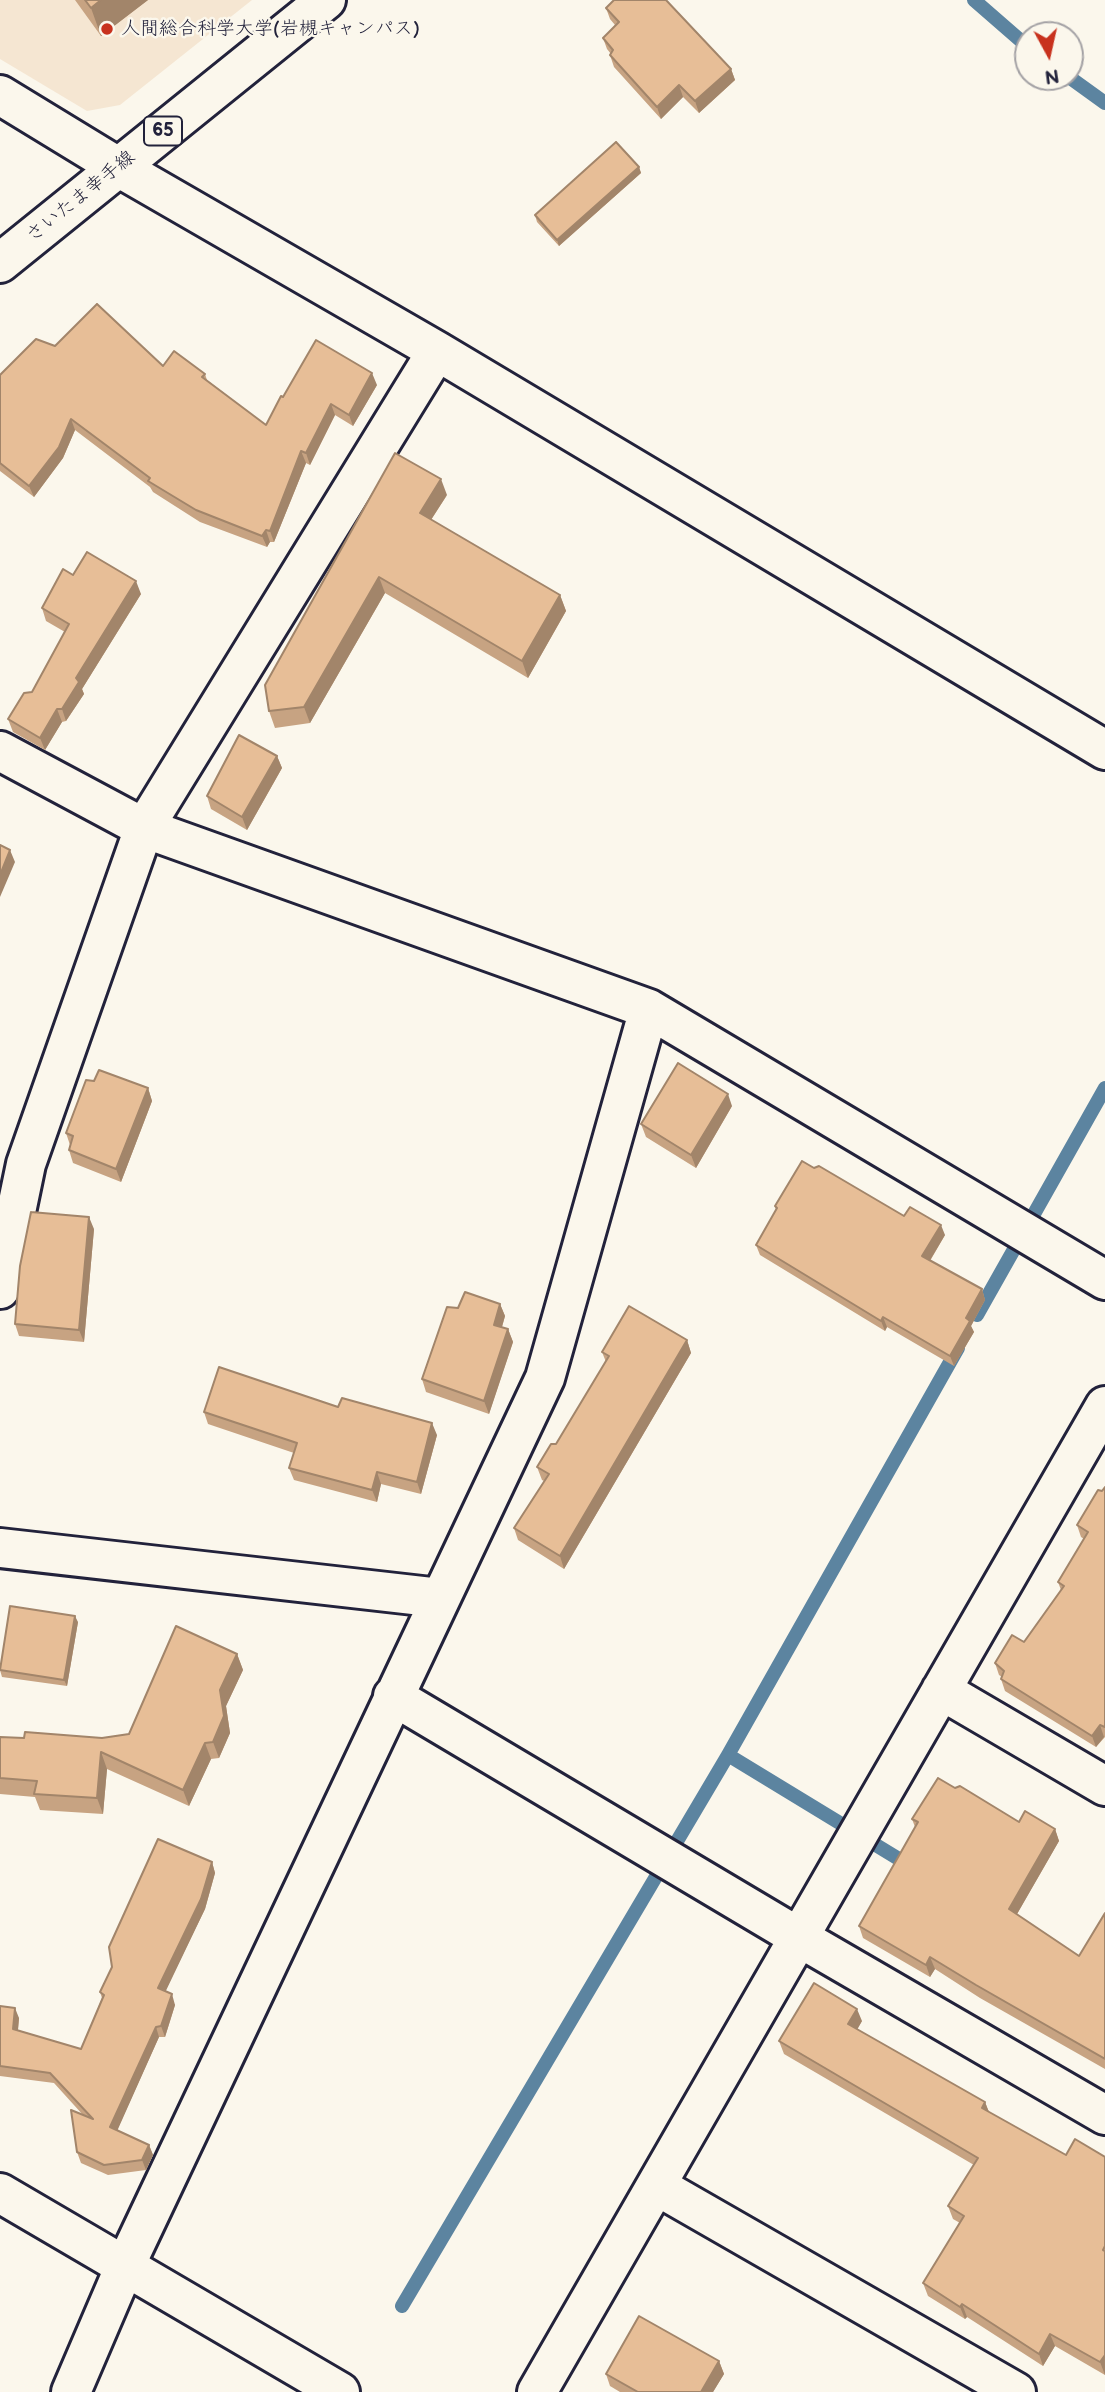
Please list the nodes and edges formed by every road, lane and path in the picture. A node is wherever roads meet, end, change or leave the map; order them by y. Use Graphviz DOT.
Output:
graph roads {
  1 [pos="326,0"];
  2 [pos="0,94"];
  3 [pos="118,167"];
  4 [pos="0,263"];
  5 [pos="437,351"];
  6 [pos="1105,750"];
  7 [pos="0,751"];
  8 [pos="144,828"];
  9 [pos="649,1009"];
  10 [pos="1105,1280"];
  11 [pos="0,1289"];
  12 [pos="1105,1406"];
  13 [pos="1094,1451"];
  14 [pos="0,1548"];
  15 [pos="440,1598"];
  16 [pos="941,1690"];
  17 [pos="393,1696"];
  18 [pos="1105,1786"];
  19 [pos="800,1938"];
  20 [pos="1105,2115"];
  21 [pos="657,2186"];
  22 [pos="0,2193"];
  23 [pos="125,2266"];
  24 [pos="71,2392"];
  25 [pos="340,2392"];
  26 [pos="537,2392"];
  27 [pos="1016,2392"];
  1 -- 3 [label="street, さいたま幸手線 / 65"];
  2 -- 3 [label="street"];
  3 -- 4 [label="street, さいたま幸手線 / 65"];
  3 -- 5 [label="street"];
  5 -- 6 [label="street"];
  5 -- 8 [label="street"];
  7 -- 8 [label="street"];
  8 -- 9 [label="street"];
  8 -- 11 [label="street"];
  9 -- 10 [label="street"];
  9 -- 15 [label="street"];
  12 -- 13 [label="street"];
  13 -- 16 [label="street"];
  14 -- 15 [label="street"];
  15 -- 17 [label="street"];
  16 -- 18 [label="street"];
  16 -- 19 [label="street"];
  17 -- 19 [label="street"];
  17 -- 23 [label="street"];
  19 -- 20 [label="street"];
  19 -- 21 [label="street"];
  21 -- 26 [label="street"];
  21 -- 27 [label="street"];
  22 -- 23 [label="street"];
  23 -- 24 [label="street"];
  23 -- 25 [label="street"];
}
